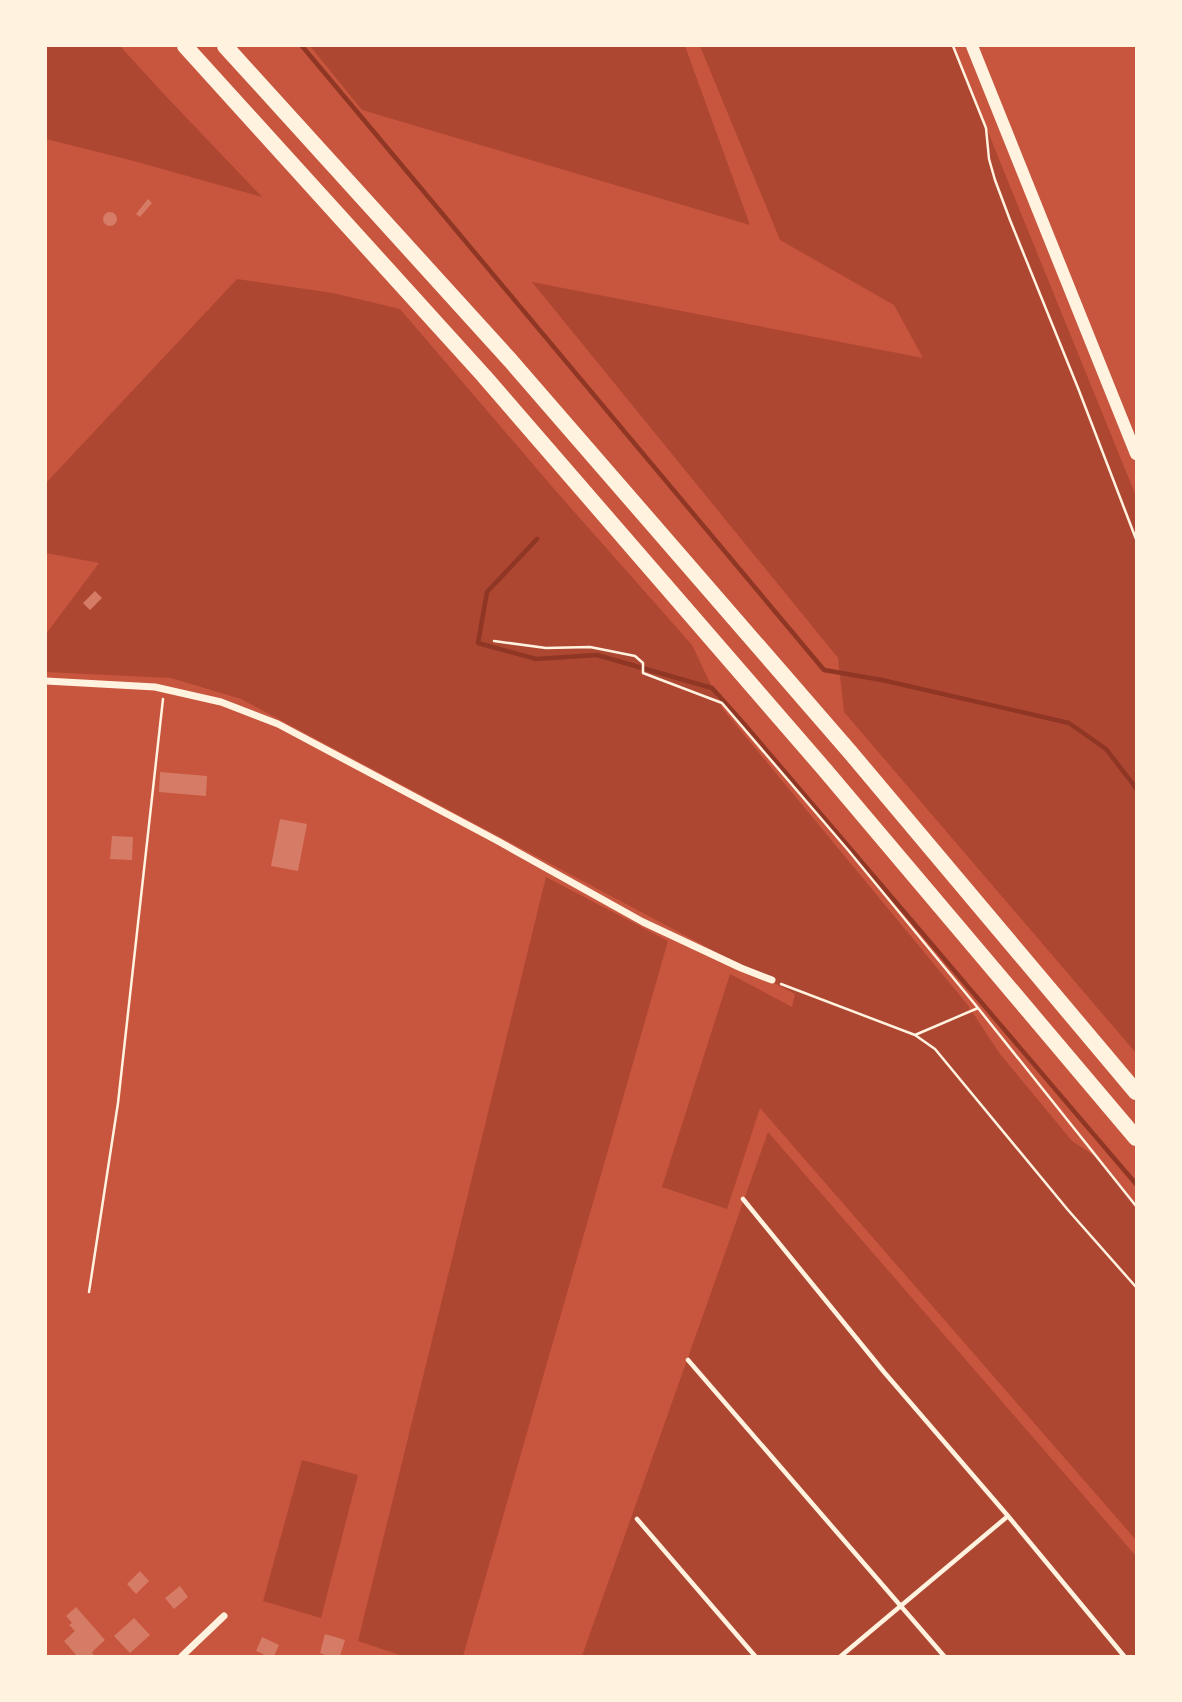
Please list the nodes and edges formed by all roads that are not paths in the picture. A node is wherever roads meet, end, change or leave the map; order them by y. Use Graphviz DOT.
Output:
graph roads {
  1 [pos="185,46"];
  2 [pos="225,46"];
  3 [pos="972,46"];
  4 [pos="1136,454"];
  5 [pos="46,681"];
  6 [pos="772,980"];
  7 [pos="1136,1092"];
  8 [pos="1136,1138"];
  9 [pos="743,1199"];
  10 [pos="688,1360"];
  11 [pos="1008,1516"];
  12 [pos="637,1519"];
  13 [pos="902,1606"];
  14 [pos="224,1616"];
  15 [pos="182,1657"];
  16 [pos="755,1657"];
  17 [pos="841,1657"];
  18 [pos="944,1657"];
  19 [pos="1124,1657"];
  1 -- 8 [label="highway"];
  2 -- 7 [label="highway"];
  3 -- 4 [label="main road"];
  5 -- 6 [label="street"];
  9 -- 11 [label="lane"];
  10 -- 13 [label="lane"];
  11 -- 13 [label="lane"];
  11 -- 19 [label="lane"];
  12 -- 16 [label="lane"];
  13 -- 17 [label="lane"];
  13 -- 18 [label="lane"];
  14 -- 15 [label="street"];
}
